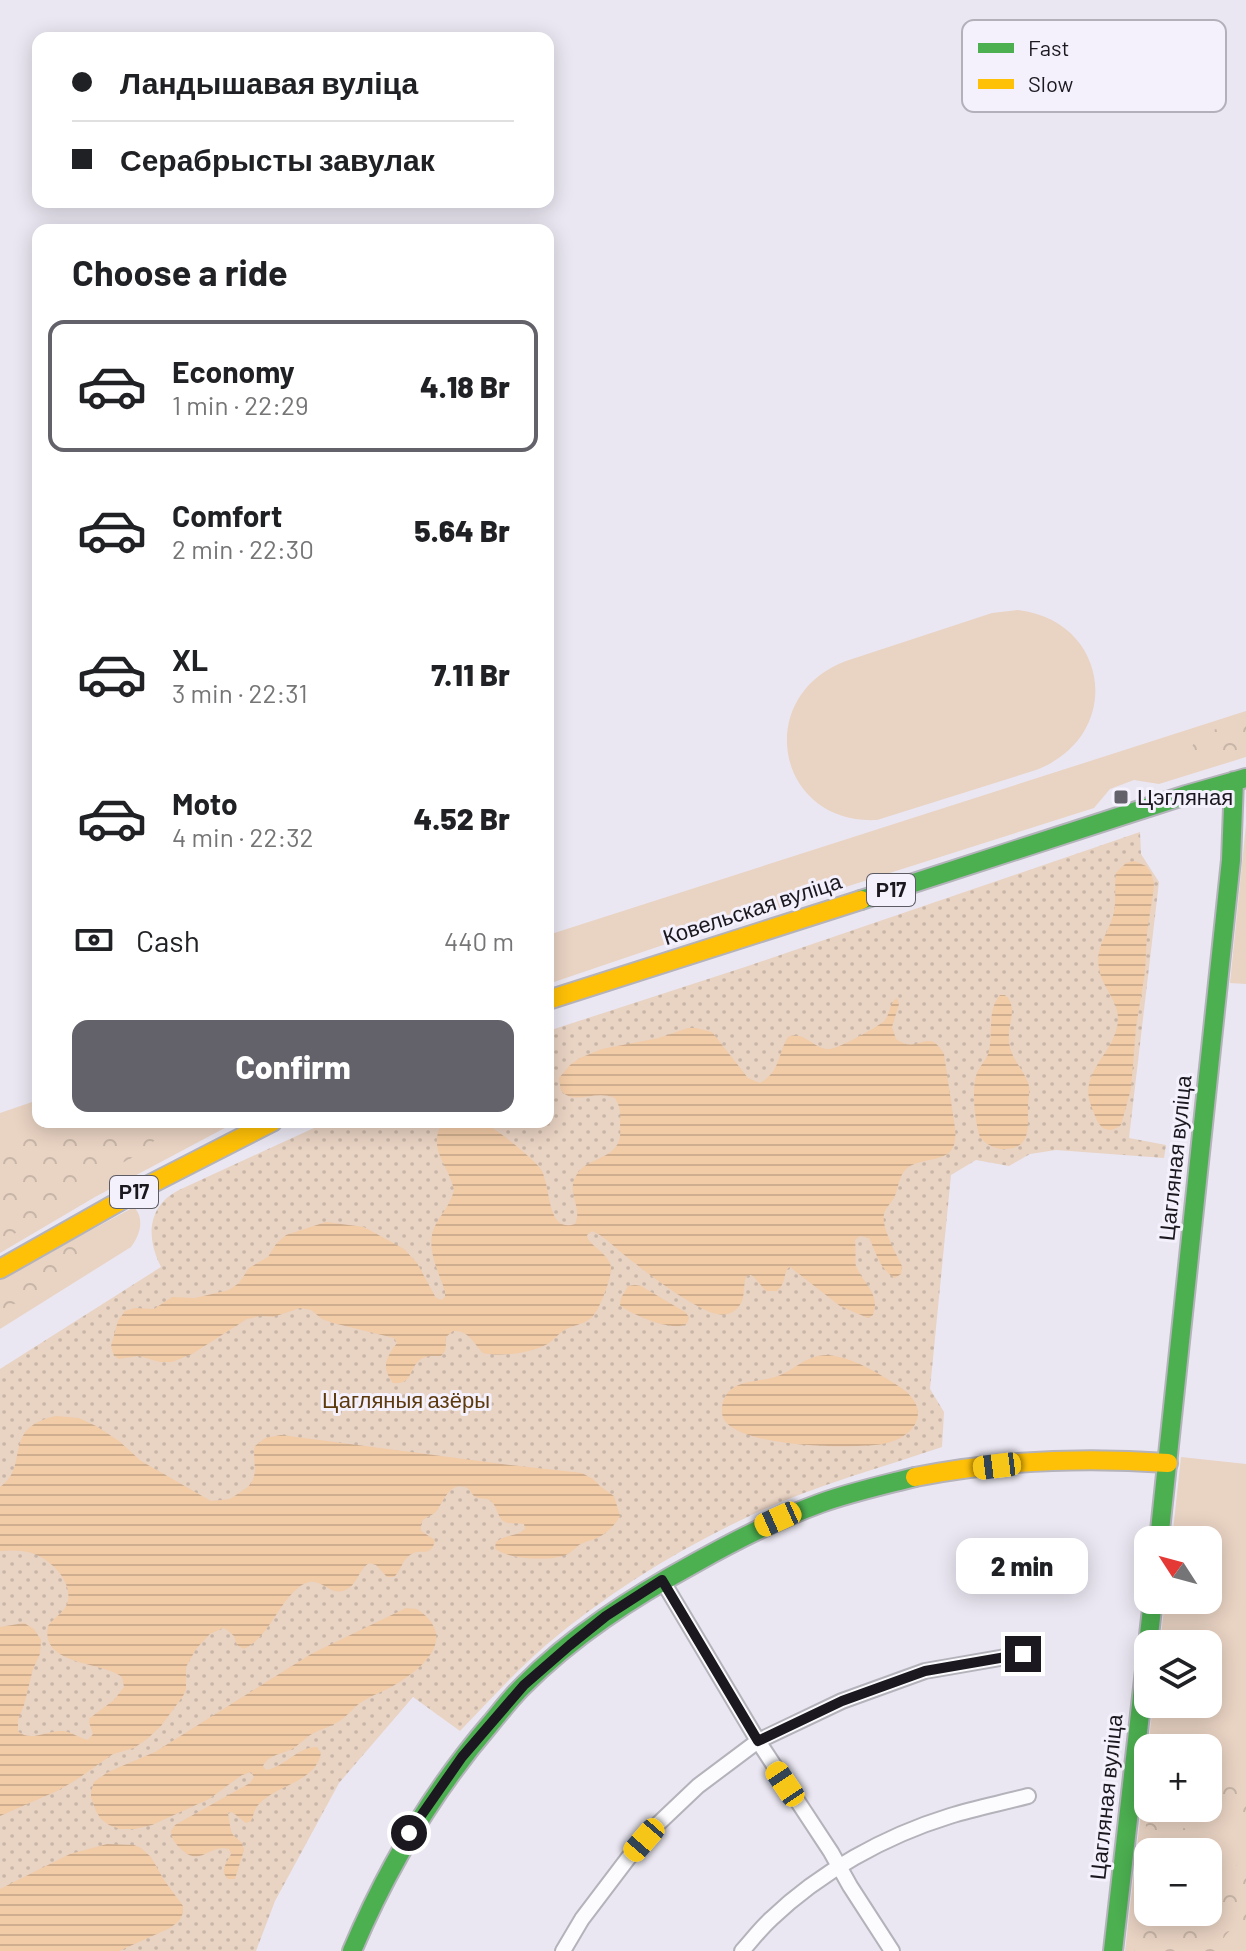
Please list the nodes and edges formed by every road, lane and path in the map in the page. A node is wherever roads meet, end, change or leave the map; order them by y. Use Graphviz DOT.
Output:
graph roads {
  1 [pos="1240,780"];
  2 [pos="554,998"];
  3 [pos="260,1128"];
  4 [pos="0,1269"];
  5 [pos="1168,1463"];
  6 [pos="1161,1526"];
  7 [pos="662,1580"];
  8 [pos="1151,1614"];
  9 [pos="1023,1654"];
  10 [pos="758,1741"];
  11 [pos="1028,1796"];
  12 [pos="839,1867"];
  13 [pos="352,1951"];
  14 [pos="563,1951"];
  15 [pos="742,1951"];
  16 [pos="892,1951"];
  17 [pos="1113,1951"];
  1 -- 2 [label="main road, Ковельская вуліца / Р17"];
  1 -- 5 [label="main road, Цагляная вуліца"];
  3 -- 4 [label="main road, Р17"];
  5 -- 6 [label="main road, Цагляная вуліца"];
  5 -- 7 [label="main road"];
  7 -- 10 [label="street"];
  7 -- 13 [label="main road"];
  8 -- 17 [label="main road, Цагляная вуліца"];
  9 -- 10 [label="street"];
  10 -- 12 [label="street"];
  10 -- 14 [label="street"];
  11 -- 12 [label="street"];
  12 -- 15 [label="street"];
  12 -- 16 [label="street"];
}
